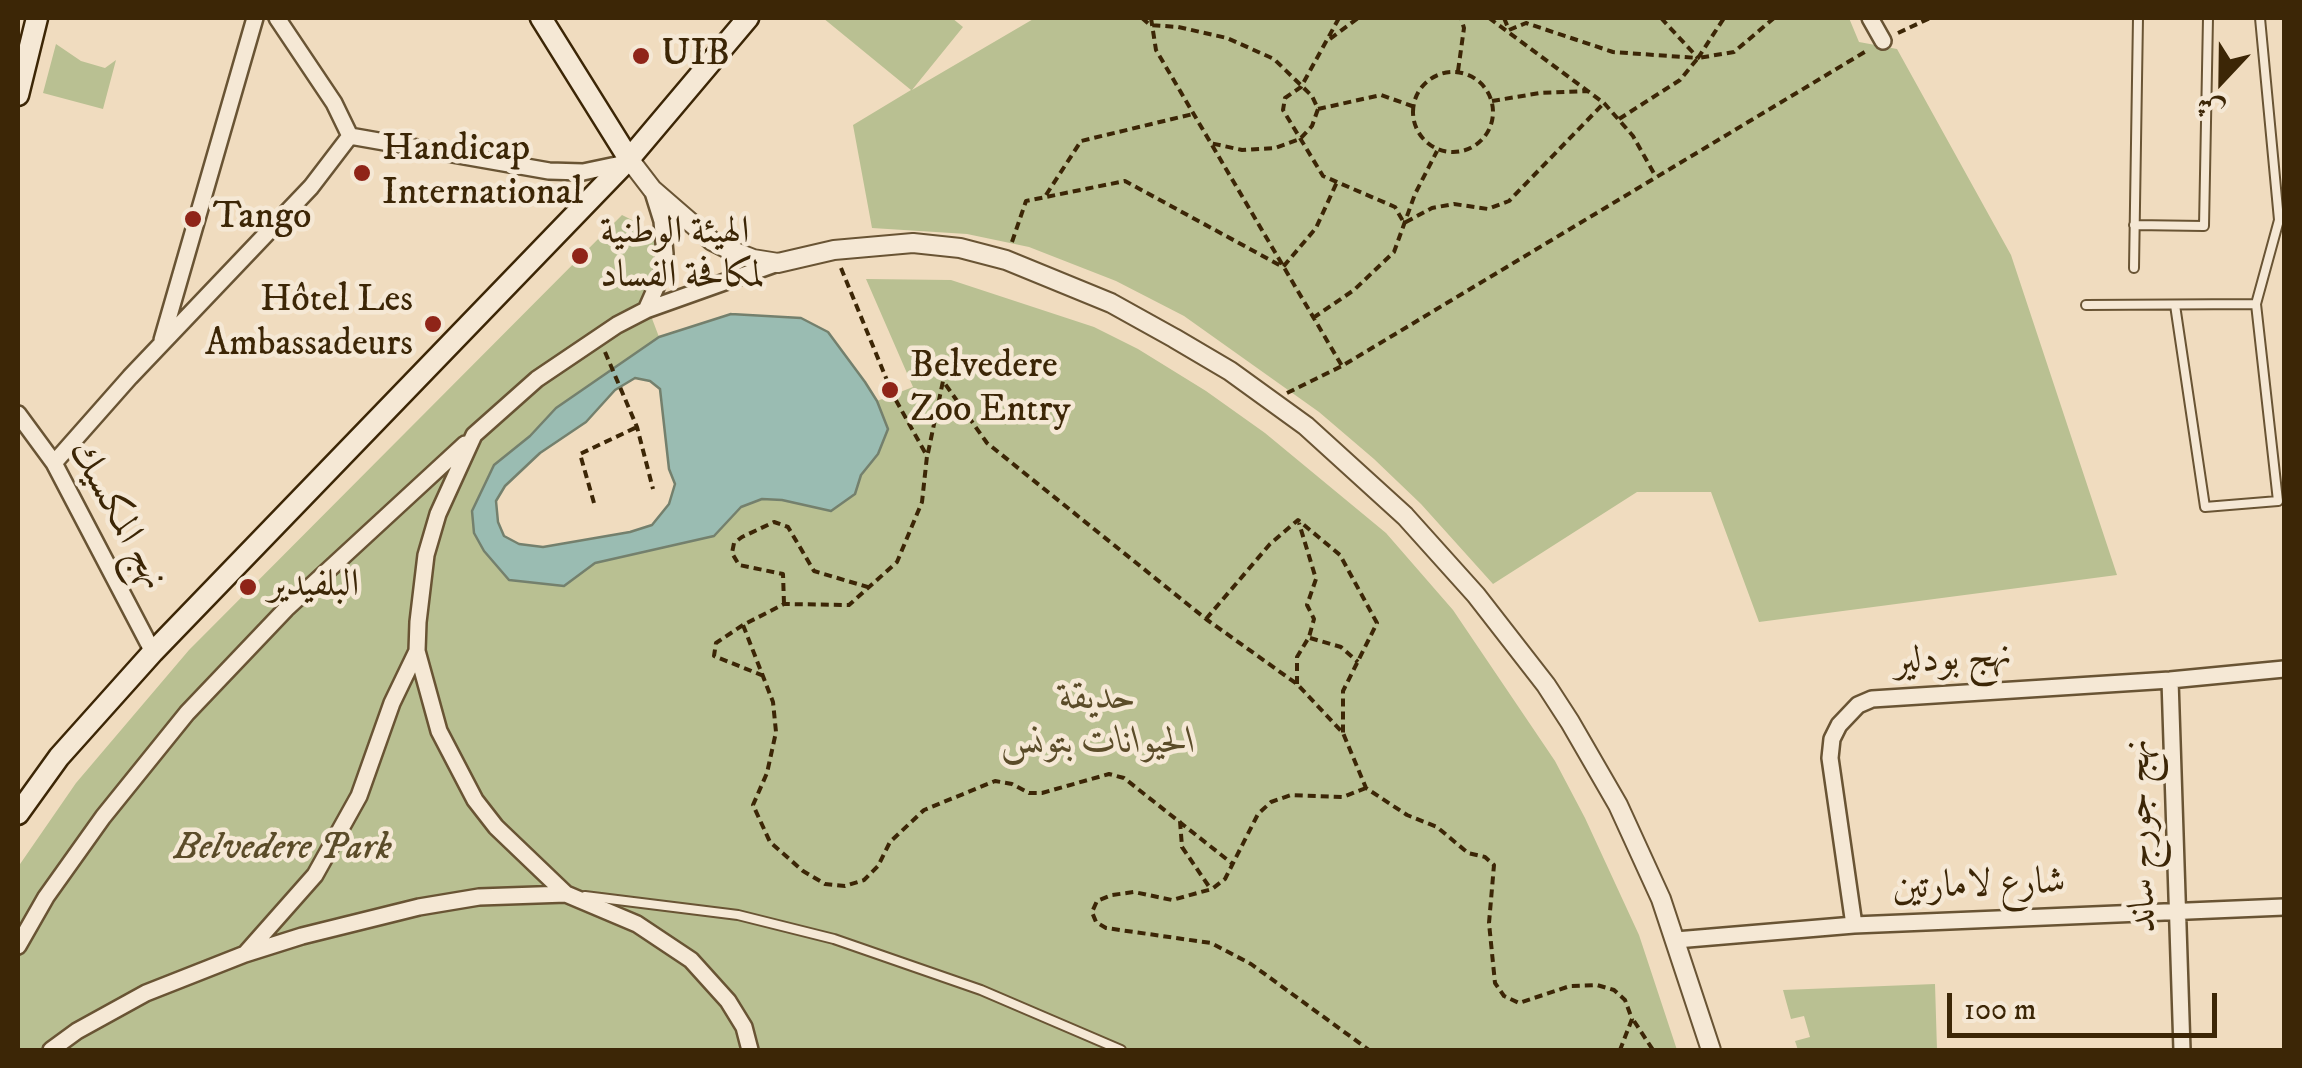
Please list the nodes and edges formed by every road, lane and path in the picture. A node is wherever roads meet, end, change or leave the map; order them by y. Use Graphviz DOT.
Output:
graph roads {
  1 [pos="37,18"];
  2 [pos="255,18"];
  3 [pos="278,18"];
  4 [pos="542,18"];
  5 [pos="1142,18"];
  6 [pos="1151,18"];
  7 [pos="1339,18"];
  8 [pos="1358,18"];
  9 [pos="1460,18"];
  10 [pos="1489,18"];
  11 [pos="1504,18"];
  12 [pos="1662,18"];
  13 [pos="1724,18"];
  14 [pos="1774,18"];
  15 [pos="1870,18"];
  16 [pos="1930,18"];
  17 [pos="2138,18"];
  18 [pos="2208,18"];
  19 [pos="2260,18"];
  20 [pos="1528,20"];
  21 [pos="738,22"];
  22 [pos="1150,25"];
  23 [pos="1509,30"];
  24 [pos="1883,40"];
  25 [pos="1326,42"];
  26 [pos="1698,58"];
  27 [pos="1458,71"];
  28 [pos="19,86"];
  29 [pos="1302,87"];
  30 [pos="1589,91"];
  31 [pos="1492,101"];
  32 [pos="1604,103"];
  33 [pos="1412,106"];
  34 [pos="1318,109"];
  35 [pos="1193,114"];
  36 [pos="1618,119"];
  37 [pos="350,136"];
  38 [pos="1300,140"];
  39 [pos="1210,143"];
  40 [pos="1438,150"];
  41 [pos="629,159"];
  42 [pos="1656,177"];
  43 [pos="1337,182"];
  44 [pos="652,189"];
  45 [pos="1044,198"];
  46 [pos="2282,220"];
  47 [pos="1404,224"];
  48 [pos="2134,225"];
  49 [pos="834,250"];
  50 [pos="1006,260"];
  51 [pos="778,263"];
  52 [pos="1283,267"];
  53 [pos="2134,268"];
  54 [pos="2175,304"];
  55 [pos="2256,304"];
  56 [pos="2086,305"];
  57 [pos="646,310"];
  58 [pos="1312,318"];
  59 [pos="160,345"];
  60 [pos="610,364"];
  61 [pos="1342,366"];
  62 [pos="1272,400"];
  63 [pos="18,414"];
  64 [pos="637,427"];
  65 [pos="474,435"];
  66 [pos="927,456"];
  67 [pos="54,463"];
  68 [pos="653,489"];
  69 [pos="594,503"];
  70 [pos="1298,520"];
  71 [pos="870,588"];
  72 [pos="784,604"];
  73 [pos="1206,619"];
  74 [pos="743,625"];
  75 [pos="1309,637"];
  76 [pos="417,651"];
  77 [pos="153,652"];
  78 [pos="1358,662"];
  79 [pos="2284,669"];
  80 [pos="764,676"];
  81 [pos="2170,680"];
  82 [pos="1296,684"];
  83 [pos="1343,732"];
  84 [pos="1366,788"];
  85 [pos="18,814"];
  86 [pos="1180,821"];
  87 [pos="1234,865"];
  88 [pos="1212,889"];
  89 [pos="566,894"];
  90 [pos="2284,907"];
  91 [pos="2179,912"];
  92 [pos="1854,925"];
  93 [pos="1676,940"];
  94 [pos="18,946"];
  95 [pos="245,954"];
  96 [pos="1632,1019"];
  97 [pos="51,1050"];
  98 [pos="750,1050"];
  99 [pos="1122,1050"];
  100 [pos="1369,1050"];
  101 [pos="1620,1050"];
  102 [pos="1653,1050"];
  103 [pos="1711,1050"];
  104 [pos="2182,1050"];
  1 -- 28 [label="main road"];
  2 -- 59 [label="street"];
  3 -- 37 [label="street"];
  4 -- 41 [label="main road"];
  5 -- 22 [label="path"];
  6 -- 22 [label="path"];
  7 -- 25 [label="path"];
  8 -- 25 [label="path"];
  9 -- 27 [label="path"];
  10 -- 23 [label="path"];
  11 -- 23 [label="path"];
  12 -- 26 [label="path"];
  13 -- 26 [label="path"];
  14 -- 26 [label="path"];
  15 -- 24 [label="street"];
  16 -- 24 [label="path"];
  17 -- 48 [label="lane"];
  18 -- 48 [label="lane"];
  19 -- 46 [label="lane"];
  20 -- 23 [label="path"];
  20 -- 26 [label="path"];
  21 -- 41 [label="main road"];
  22 -- 29 [label="path"];
  22 -- 35 [label="path"];
  23 -- 30 [label="path"];
  24 -- 42 [label="path"];
  25 -- 29 [label="path"];
  26 -- 36 [label="path"];
  27 -- 31 [label="path"];
  27 -- 33 [label="path"];
  29 -- 34 [label="path"];
  29 -- 38 [label="path"];
  30 -- 31 [label="path"];
  30 -- 32 [label="path"];
  31 -- 40 [label="path"];
  32 -- 36 [label="path"];
  32 -- 47 [label="path"];
  33 -- 34 [label="path"];
  33 -- 40 [label="path"];
  34 -- 38 [label="path"];
  35 -- 39 [label="path"];
  35 -- 45 [label="path"];
  36 -- 42 [label="path"];
  37 -- 41 [label="street"];
  37 -- 59 [label="street"];
  38 -- 39 [label="path"];
  38 -- 43 [label="path"];
  39 -- 52 [label="path"];
  40 -- 47 [label="path"];
  41 -- 44 [label="street"];
  41 -- 77 [label="main road"];
  42 -- 61 [label="path"];
  43 -- 47 [label="path"];
  43 -- 52 [label="path"];
  44 -- 51 [label="street"];
  44 -- 57 [label="street"];
  45 -- 50 [label="path"];
  45 -- 52 [label="path"];
  46 -- 55 [label="lane"];
  47 -- 58 [label="path"];
  48 -- 53 [label="lane"];
  49 -- 50 [label="street"];
  49 -- 51 [label="street"];
  49 -- 66 [label="path"];
  50 -- 62 [label="street"];
  51 -- 57 [label="street"];
  52 -- 58 [label="path"];
  54 -- 55 [label="lane"];
  54 -- 55 [label="lane"];
  54 -- 56 [label="lane"];
  57 -- 65 [label="street"];
  58 -- 61 [label="path"];
  59 -- 67 [label="street"];
  60 -- 64 [label="path"];
  61 -- 62 [label="path"];
  62 -- 93 [label="street"];
  63 -- 67 [label="street, نهج المكسيك"];
  64 -- 68 [label="path"];
  64 -- 69 [label="path"];
  65 -- 76 [label="street"];
  65 -- 94 [label="street"];
  66 -- 71 [label="path"];
  66 -- 73 [label="path"];
  67 -- 77 [label="street, نهج المكسيك"];
  70 -- 73 [label="path"];
  70 -- 75 [label="path"];
  70 -- 78 [label="path"];
  71 -- 72 [label="path"];
  71 -- 72 [label="path"];
  72 -- 74 [label="path"];
  73 -- 82 [label="path"];
  74 -- 80 [label="path"];
  74 -- 80 [label="path"];
  75 -- 78 [label="path"];
  75 -- 82 [label="path"];
  76 -- 89 [label="street"];
  76 -- 95 [label="street"];
  77 -- 85 [label="main road"];
  78 -- 83 [label="path"];
  79 -- 81 [label="street, نهج بودلير"];
  80 -- 86 [label="path"];
  81 -- 91 [label="street, نهج جورج ساند"];
  81 -- 92 [label="street, نهج بودلير"];
  82 -- 83 [label="path"];
  83 -- 84 [label="path"];
  84 -- 87 [label="path"];
  84 -- 96 [label="path"];
  86 -- 87 [label="path"];
  86 -- 88 [label="path"];
  87 -- 88 [label="path"];
  88 -- 100 [label="path"];
  89 -- 95 [label="street"];
  89 -- 98 [label="street"];
  89 -- 99 [label="lane"];
  90 -- 91 [label="street, شارع لامارتين"];
  91 -- 92 [label="street, شارع لامارتين"];
  91 -- 104 [label="street, نهج جورج ساند"];
  92 -- 93 [label="street, شارع لامارتين"];
  93 -- 103 [label="street"];
  95 -- 97 [label="street"];
  96 -- 101 [label="path"];
  96 -- 102 [label="path"];
}
